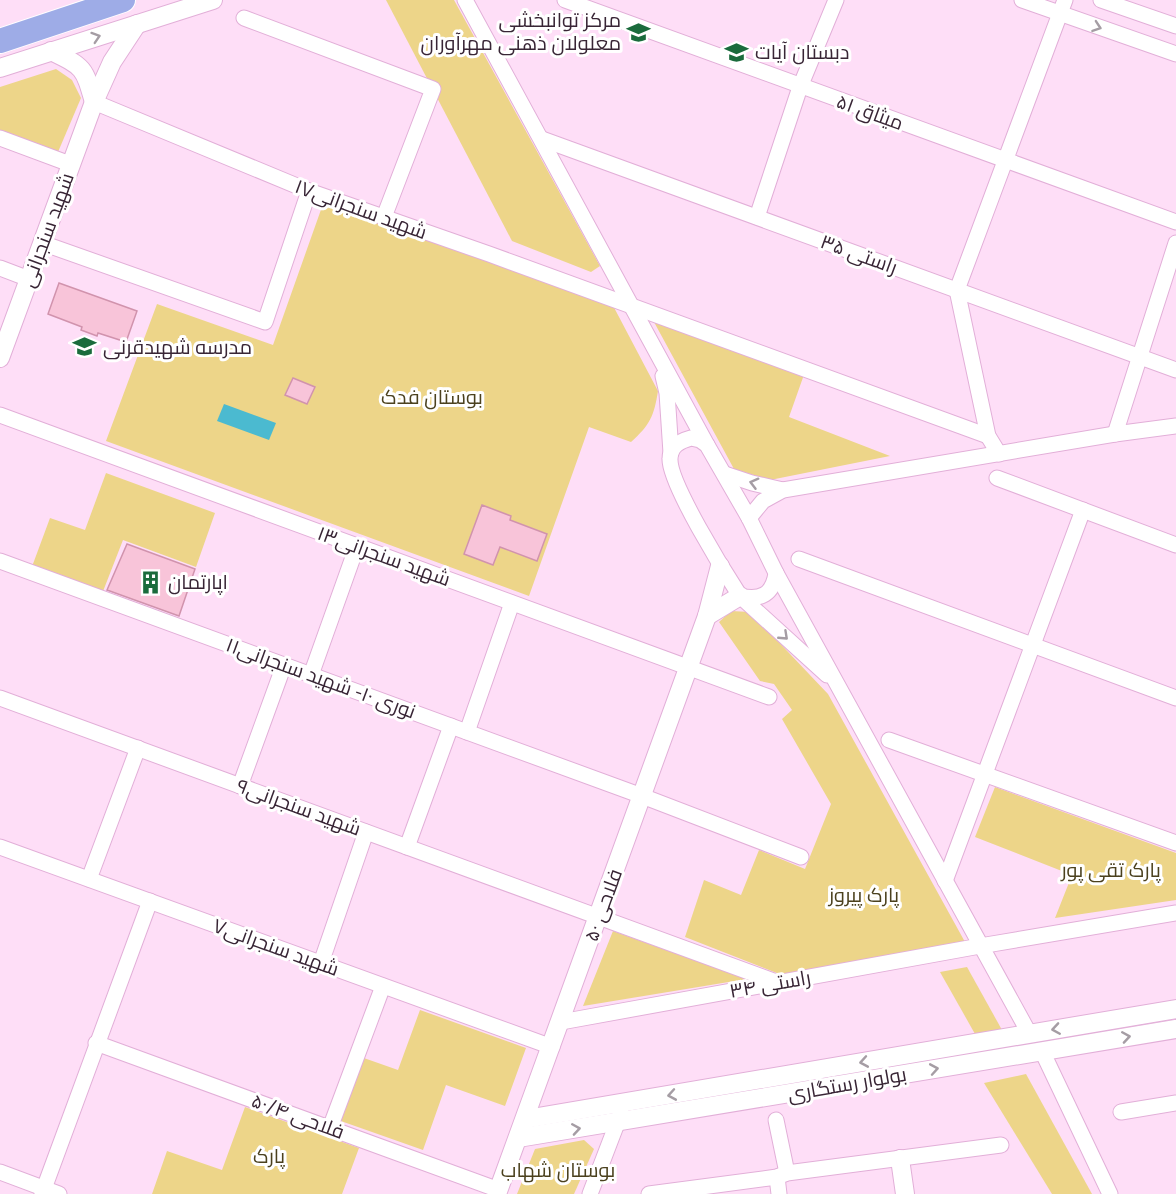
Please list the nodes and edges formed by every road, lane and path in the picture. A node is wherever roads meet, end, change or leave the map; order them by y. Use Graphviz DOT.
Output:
graph roads {
  1 [pos="123,0"];
  2 [pos="213,0"];
  3 [pos="465,0"];
  4 [pos="565,0"];
  5 [pos="836,0"];
  6 [pos="1022,0"];
  7 [pos="1101,0"];
  8 [pos="1063,7"];
  9 [pos="244,18"];
  10 [pos="137,24"];
  11 [pos="1176,26"];
  12 [pos="0,41"];
  13 [pos="51,51"];
  14 [pos="1176,54"];
  15 [pos="0,68"];
  16 [pos="800,87"];
  17 [pos="94,102"];
  18 [pos="0,138"];
  19 [pos="542,139"];
  20 [pos="1006,160"];
  21 [pos="70,164"];
  22 [pos="309,191"];
  23 [pos="384,217"];
  24 [pos="757,217"];
  25 [pos="1176,222"];
  26 [pos="42,243"];
  27 [pos="1176,243"];
  28 [pos="0,268"];
  29 [pos="29,279"];
  30 [pos="957,290"];
  31 [pos="633,306"];
  32 [pos="658,356"];
  33 [pos="1141,357"];
  34 [pos="0,358"];
  35 [pos="1176,369"];
  36 [pos="0,415"];
  37 [pos="1176,426"];
  38 [pos="1114,434"];
  39 [pos="988,436"];
  40 [pos="707,446"];
  41 [pos="671,453"];
  42 [pos="999,453"];
  43 [pos="725,474"];
  44 [pos="997,478"];
  45 [pos="783,490"];
  46 [pos="1083,510"];
  47 [pos="749,518"];
  48 [pos="1176,545"];
  49 [pos="357,546"];
  50 [pos="799,559"];
  51 [pos="0,561"];
  52 [pos="720,566"];
  53 [pos="776,573"];
  54 [pos="740,596"];
  55 [pos="512,603"];
  56 [pos="707,616"];
  57 [pos="1033,645"];
  58 [pos="284,665"];
  59 [pos="688,667"];
  60 [pos="311,675"];
  61 [pos="838,685"];
  62 [pos="769,697"];
  63 [pos="0,698"];
  64 [pos="1176,698"];
  65 [pos="452,726"];
  66 [pos="467,732"];
  67 [pos="889,740"];
  68 [pos="138,748"];
  69 [pos="984,774"];
  70 [pos="240,786"];
  71 [pos="642,796"];
  72 [pos="366,832"];
  73 [pos="1176,843"];
  74 [pos="0,847"];
  75 [pos="407,847"];
  76 [pos="801,857"];
  77 [pos="88,879"];
  78 [pos="945,881"];
  79 [pos="150,901"];
  80 [pos="1176,914"];
  81 [pos="598,917"];
  82 [pos="980,946"];
  83 [pos="321,963"];
  84 [pos="779,983"];
  85 [pos="383,986"];
  86 [pos="1176,1009"];
  87 [pos="561,1023"];
  88 [pos="1176,1029"];
  89 [pos="1029,1033"];
  90 [pos="96,1043"];
  91 [pos="552,1047"];
  92 [pos="1042,1051"];
  93 [pos="1176,1103"];
  94 [pos="624,1104"];
  95 [pos="1121,1112"];
  96 [pos="526,1119"];
  97 [pos="776,1120"];
  98 [pos="616,1123"];
  99 [pos="330,1128"];
  100 [pos="518,1138"];
  101 [pos="1001,1145"];
  102 [pos="900,1159"];
  103 [pos="0,1172"];
  104 [pos="782,1175"];
  105 [pos="43,1191"];
  106 [pos="498,1192"];
  107 [pos="59,1194"];
  108 [pos="590,1194"];
  109 [pos="649,1194"];
  110 [pos="779,1194"];
  111 [pos="905,1194"];
  112 [pos="1110,1194"];
  1 -- 12 [label="highway"];
  2 -- 10 [label="street"];
  3 -- 19 [label="street"];
  4 -- 16 [label="street, میثاق ۵۱"];
  5 -- 16 [label="street"];
  6 -- 8 [label="street"];
  7 -- 11 [label="street"];
  8 -- 14 [label="street, one-way"];
  8 -- 20 [label="street"];
  9 -- 23 [label="street"];
  13 -- 10 [label="street, one-way"];
  10 -- 17 [label="street, شهید سنجرانی"];
  13 -- 15 [label="street"];
  13 -- 17 [label="street"];
  16 -- 20 [label="street, میثاق ۵۱"];
  16 -- 24 [label="street"];
  17 -- 21 [label="street, شهید سنجرانی"];
  17 -- 22 [label="street, شهید سنجرانی۱۷"];
  18 -- 21 [label="street"];
  19 -- 24 [label="street, راستی ۳۵"];
  19 -- 31 [label="street"];
  20 -- 25 [label="street, میثاق ۵۱"];
  20 -- 30 [label="street"];
  21 -- 26 [label="street, شهید سنجرانی"];
  22 -- 23 [label="street, شهید سنجرانی۱۷"];
  22 -- 26 [label="street"];
  23 -- 31 [label="street, شهید سنجرانی۱۷"];
  24 -- 30 [label="street, راستی ۳۵"];
  26 -- 29 [label="street, شهید سنجرانی"];
  27 -- 33 [label="street"];
  28 -- 29 [label="street"];
  29 -- 34 [label="street, شهید سنجرانی"];
  30 -- 33 [label="street, راستی ۳۵"];
  30 -- 39 [label="street"];
  31 -- 32 [label="street"];
  31 -- 39 [label="street, شهید سنجرانی۱۷"];
  32 -- 40 [label="street"];
  32 -- 41 [label="street"];
  33 -- 35 [label="street, راستی ۳۵"];
  33 -- 38 [label="street"];
  36 -- 49 [label="street, شهید سنجرانی۱۳"];
  37 -- 38 [label="street"];
  38 -- 42 [label="street"];
  39 -- 42 [label="street"];
  40 -- 41 [label="street"];
  40 -- 43 [label="street"];
  41 -- 52 [label="street"];
  42 -- 45 [label="street"];
  45 -- 43 [label="street, one-way"];
  43 -- 47 [label="street"];
  44 -- 46 [label="street"];
  45 -- 47 [label="street"];
  46 -- 48 [label="street"];
  46 -- 57 [label="street"];
  47 -- 53 [label="street"];
  49 -- 55 [label="street, شهید سنجرانی۱۳"];
  49 -- 60 [label="street"];
  50 -- 57 [label="street"];
  51 -- 58 [label="street, نوری ۱۰- شهید سنجرانی۱۱"];
  52 -- 54 [label="street"];
  52 -- 56 [label="street, فلاحی ۵۰"];
  53 -- 54 [label="street"];
  53 -- 61 [label="street"];
  54 -- 56 [label="street"];
  54 -- 61 [label="street, one-way"];
  55 -- 59 [label="street, شهید سنجرانی۱۳"];
  55 -- 66 [label="street"];
  56 -- 59 [label="street, فلاحی ۵۰"];
  57 -- 64 [label="street"];
  57 -- 69 [label="street"];
  58 -- 60 [label="street, نوری ۱۰- شهید سنجرانی۱۱"];
  58 -- 70 [label="street"];
  59 -- 62 [label="street, شهید سنجرانی۱۳"];
  59 -- 71 [label="street, فلاحی ۵۰"];
  60 -- 65 [label="street, نوری ۱۰- شهید سنجرانی۱۱"];
  61 -- 78 [label="street"];
  63 -- 68 [label="street, شهید سنجرانی۹"];
  65 -- 66 [label="street, نوری ۱۰- شهید سنجرانی۱۱"];
  65 -- 75 [label="street"];
  66 -- 71 [label="street, نوری ۱۰- شهید سنجرانی۱۱"];
  67 -- 69 [label="street"];
  68 -- 70 [label="street, شهید سنجرانی۹"];
  68 -- 77 [label="street"];
  69 -- 73 [label="street"];
  69 -- 78 [label="street"];
  70 -- 72 [label="street, شهید سنجرانی۹"];
  71 -- 76 [label="street, نوری ۱۰- شهید سنجرانی۱۱"];
  71 -- 81 [label="street, فلاحی ۵۰"];
  72 -- 75 [label="street, شهید سنجرانی۹"];
  72 -- 83 [label="street"];
  74 -- 77 [label="street, شهید سنجرانی۷"];
  75 -- 81 [label="street, شهید سنجرانی۹"];
  77 -- 79 [label="street, شهید سنجرانی۷"];
  78 -- 82 [label="street"];
  79 -- 83 [label="street, شهید سنجرانی۷"];
  79 -- 90 [label="street"];
  80 -- 82 [label="street, راستی ۳۴"];
  81 -- 84 [label="street, شهید سنجرانی۹"];
  81 -- 87 [label="street, فلاحی ۵۰"];
  82 -- 84 [label="street, راستی ۳۴"];
  82 -- 89 [label="street"];
  83 -- 85 [label="street, شهید سنجرانی۷"];
  84 -- 87 [label="street, راستی ۳۴"];
  85 -- 91 [label="street, شهید سنجرانی۷"];
  85 -- 99 [label="street"];
  86 -- 89 [label="street, بولوار رستگاری, one-way"];
  87 -- 91 [label="street, فلاحی ۵۰"];
  92 -- 88 [label="street, بولوار رستگاری, one-way"];
  89 -- 94 [label="street, بولوار رستگاری, one-way"];
  90 -- 99 [label="street, فلاحی ۵۰/۴"];
  90 -- 105 [label="street"];
  91 -- 96 [label="street, فلاحی ۵۰"];
  98 -- 92 [label="street, بولوار رستگاری, one-way"];
  92 -- 112 [label="street"];
  93 -- 95 [label="street"];
  94 -- 96 [label="street, بولوار رستگاری"];
  94 -- 98 [label="street"];
  96 -- 100 [label="street, فلاحی ۵۰"];
  97 -- 104 [label="street"];
  100 -- 98 [label="street, بولوار رستگاری, one-way"];
  98 -- 108 [label="street"];
  99 -- 106 [label="street, فلاحی ۵۰/۴"];
  100 -- 106 [label="street, فلاحی ۵۰"];
  101 -- 102 [label="street"];
  102 -- 104 [label="street"];
  102 -- 111 [label="street"];
  103 -- 105 [label="street"];
  104 -- 109 [label="street"];
  104 -- 110 [label="street"];
  105 -- 107 [label="street"];
}
